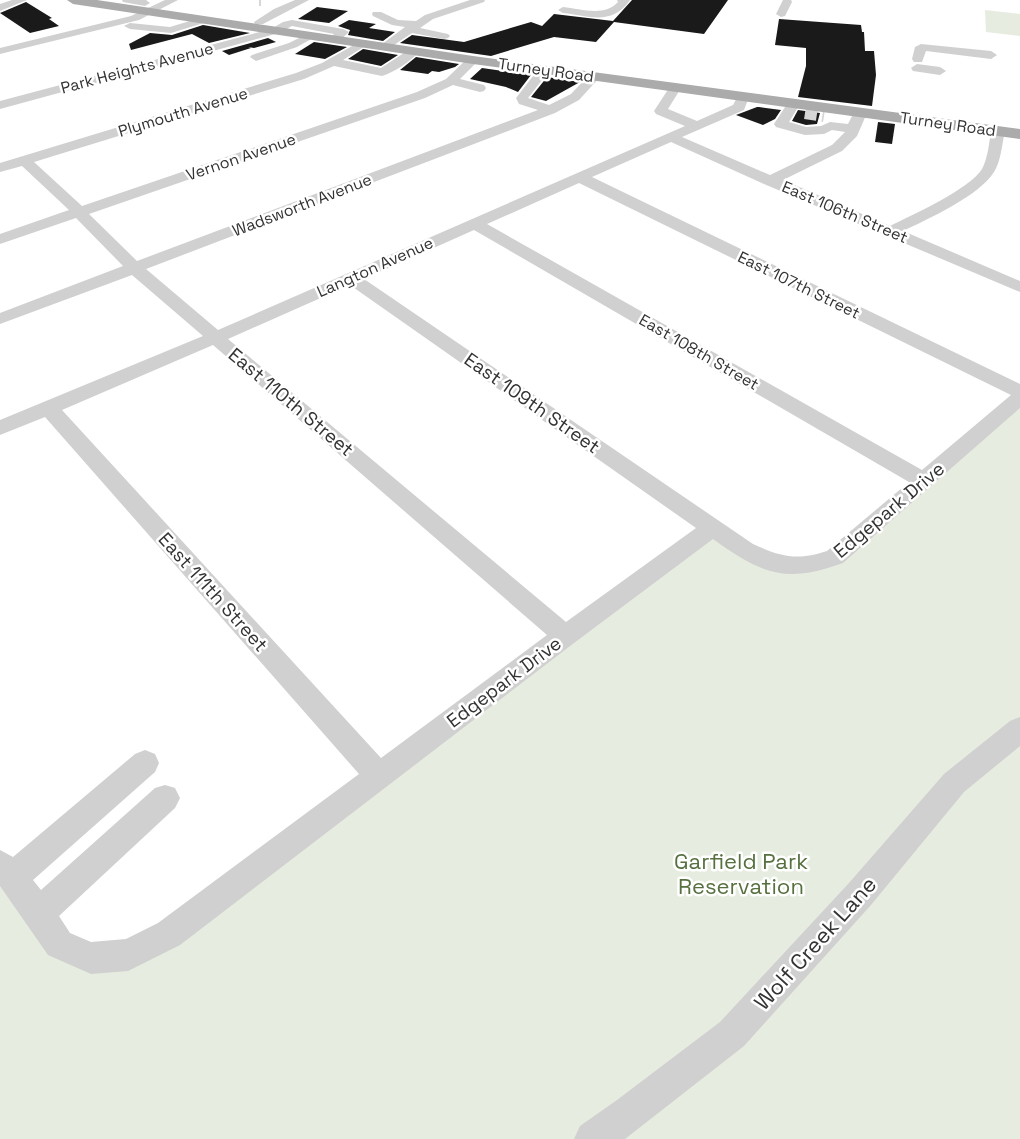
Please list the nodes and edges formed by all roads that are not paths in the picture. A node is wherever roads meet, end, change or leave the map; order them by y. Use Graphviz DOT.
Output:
graph roads {
  1 [pos="22,0"];
  2 [pos="73,0"];
  3 [pos="173,0"];
  4 [pos="304,0"];
  5 [pos="480,0"];
  6 [pos="622,0"];
  7 [pos="271,1"];
  8 [pos="787,2"];
  9 [pos="149,5"];
  10 [pos="291,5"];
  11 [pos="0,8"];
  12 [pos="563,10"];
  13 [pos="130,14"];
  14 [pos="781,14"];
  15 [pos="174,16"];
  16 [pos="203,20"];
  17 [pos="365,20"];
  18 [pos="292,23"];
  19 [pos="396,23"];
  20 [pos="413,26"];
  21 [pos="251,27"];
  22 [pos="144,28"];
  23 [pos="52,30"];
  24 [pos="275,31"];
  25 [pos="343,34"];
  26 [pos="309,36"];
  27 [pos="444,36"];
  28 [pos="13,40"];
  29 [pos="362,44"];
  30 [pos="384,47"];
  31 [pos="0,51"];
  32 [pos="414,51"];
  33 [pos="991,55"];
  34 [pos="256,57"];
  35 [pos="473,60"];
  36 [pos="333,62"];
  37 [pos="544,70"];
  38 [pos="940,71"];
  39 [pos="594,77"];
  40 [pos="451,81"];
  41 [pos="480,88"];
  42 [pos="675,88"];
  43 [pos="743,97"];
  44 [pos="665,104"];
  45 [pos="0,105"];
  46 [pos="550,110"];
  47 [pos="796,111"];
  48 [pos="860,113"];
  49 [pos="716,117"];
  50 [pos="830,118"];
  51 [pos="697,126"];
  52 [pos="853,129"];
  53 [pos="998,131"];
  54 [pos="1020,134"];
  55 [pos="670,137"];
  56 [pos="24,160"];
  57 [pos="0,168"];
  58 [pos="579,177"];
  59 [pos="769,181"];
  60 [pos="79,212"];
  61 [pos="474,223"];
  62 [pos="891,232"];
  63 [pos="0,238"];
  64 [pos="134,269"];
  65 [pos="352,278"];
  66 [pos="1020,287"];
  67 [pos="0,319"];
  68 [pos="215,338"];
  69 [pos="1020,392"];
  70 [pos="1020,398"];
  71 [pos="48,407"];
  72 [pos="0,428"];
  73 [pos="924,481"];
  74 [pos="712,528"];
  75 [pos="566,636"];
  76 [pos="1020,729"];
  77 [pos="144,763"];
  78 [pos="379,776"];
  79 [pos="165,798"];
  80 [pos="6,871"];
  81 [pos="38,914"];
  82 [pos="593,1139"];
  1 -- 11 [label="street"];
  2 -- 13 [label="main road, Turney Road"];
  3 -- 9 [label="street"];
  4 -- 10 [label="street"];
  4 -- 18 [label="street, Park Heights Avenue"];
  5 -- 20 [label="street"];
  6 -- 12 [label="street"];
  7 -- 10 [label="street"];
  8 -- 14 [label="street"];
  9 -- 13 [label="main road, Turney Road"];
  9 -- 15 [label="main road, Turney Road"];
  10 -- 21 [label="street"];
  13 -- 22 [label="street"];
  13 -- 28 [label="street"];
  15 -- 16 [label="main road, Turney Road"];
  15 -- 22 [label="street"];
  16 -- 21 [label="main road, Turney Road"];
  16 -- 22 [label="street"];
  17 -- 19 [label="street"];
  18 -- 24 [label="street, Park Heights Avenue"];
  18 -- 25 [label="street"];
  19 -- 20 [label="street"];
  19 -- 29 [label="street, Plymouth Avenue"];
  20 -- 27 [label="street"];
  20 -- 30 [label="street"];
  21 -- 24 [label="main road, Turney Road"];
  23 -- 28 [label="street"];
  24 -- 26 [label="main road, Turney Road"];
  24 -- 45 [label="street, Park Heights Avenue"];
  25 -- 26 [label="main road, Turney Road"];
  25 -- 29 [label="main road, Turney Road"];
  26 -- 34 [label="street"];
  28 -- 31 [label="street"];
  29 -- 30 [label="main road, Turney Road"];
  29 -- 36 [label="street, Plymouth Avenue"];
  30 -- 32 [label="main road, Turney Road"];
  32 -- 35 [label="main road, Turney Road"];
  32 -- 36 [label="street"];
  33 -- 38 [label="street"];
  35 -- 37 [label="main road, Turney Road"];
  35 -- 40 [label="street, Vernon Avenue"];
  36 -- 56 [label="street, Plymouth Avenue"];
  37 -- 39 [label="main road, Turney Road"];
  37 -- 46 [label="street"];
  39 -- 42 [label="main road, Turney Road"];
  39 -- 46 [label="street, Wadsworth Avenue"];
  40 -- 41 [label="street"];
  40 -- 60 [label="street, Vernon Avenue"];
  42 -- 43 [label="main road, Turney Road"];
  42 -- 44 [label="street"];
  43 -- 47 [label="main road, Turney Road"];
  43 -- 49 [label="street, Langton Avenue"];
  44 -- 49 [label="street"];
  44 -- 51 [label="street"];
  46 -- 64 [label="street, Wadsworth Avenue"];
  47 -- 50 [label="main road, Turney Road"];
  47 -- 50 [label="street"];
  48 -- 50 [label="main road, Turney Road"];
  48 -- 52 [label="street"];
  48 -- 53 [label="main road, Turney Road"];
  49 -- 51 [label="street, Langton Avenue"];
  50 -- 52 [label="street"];
  51 -- 55 [label="street, Langton Avenue"];
  52 -- 59 [label="street"];
  53 -- 54 [label="main road, Turney Road"];
  53 -- 62 [label="street"];
  55 -- 58 [label="street, Langton Avenue"];
  55 -- 59 [label="street, East 106th Street"];
  56 -- 57 [label="street, Plymouth Avenue"];
  56 -- 60 [label="street, East 110th Street"];
  58 -- 61 [label="street, Langton Avenue"];
  58 -- 69 [label="street, East 107th Street"];
  59 -- 62 [label="street, East 106th Street"];
  60 -- 63 [label="street, Vernon Avenue"];
  60 -- 64 [label="street, East 110th Street"];
  61 -- 65 [label="street, Langton Avenue"];
  61 -- 73 [label="street, East 108th Street"];
  62 -- 66 [label="street, East 106th Street"];
  64 -- 67 [label="street, Wadsworth Avenue"];
  64 -- 68 [label="street, East 110th Street"];
  65 -- 68 [label="street, Langton Avenue"];
  65 -- 74 [label="street, East 109th Street"];
  68 -- 71 [label="street, Langton Avenue"];
  68 -- 75 [label="street, East 110th Street"];
  70 -- 73 [label="street, Edgepark Drive"];
  71 -- 72 [label="street, Langton Avenue"];
  71 -- 78 [label="street, East 111th Street"];
  73 -- 74 [label="street, Edgepark Drive"];
  74 -- 75 [label="street, Edgepark Drive"];
  75 -- 78 [label="street, Edgepark Drive"];
  76 -- 82 [label="street, Wolf Creek Lane"];
  77 -- 80 [label="street"];
  78 -- 81 [label="street, Edgepark Drive"];
  79 -- 81 [label="street"];
  80 -- 81 [label="street, Edgepark Drive"];
}
